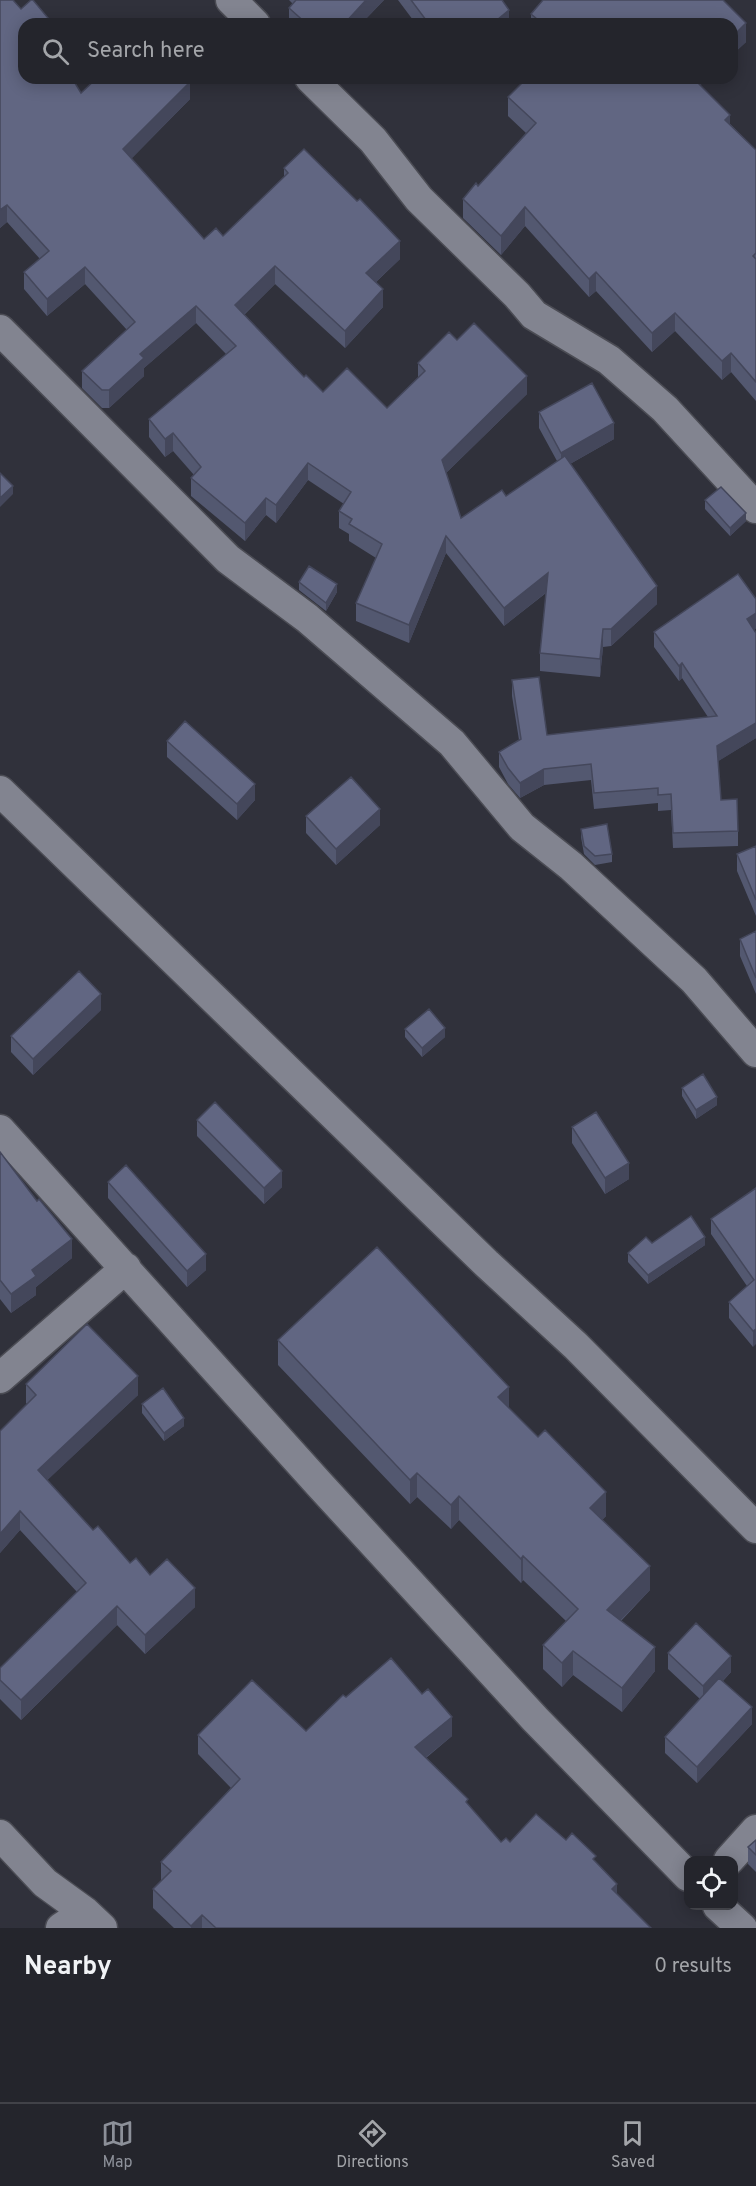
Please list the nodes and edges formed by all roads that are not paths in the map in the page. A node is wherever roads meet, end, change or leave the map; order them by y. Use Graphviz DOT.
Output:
graph roads {
  1 [pos="231,0"];
  2 [pos="249,18"];
  3 [pos="316,84"];
  4 [pos="0,330"];
  5 [pos="756,508"];
  6 [pos="0,791"];
  7 [pos="756,1052"];
  8 [pos="0,1130"];
  9 [pos="126,1268"];
  10 [pos="0,1378"];
  11 [pos="756,1528"];
  12 [pos="756,1830"];
  13 [pos="0,1835"];
  14 [pos="733,1856"];
  15 [pos="684,1872"];
  16 [pos="723,1910"];
  17 [pos="82,1923"];
  18 [pos="742,1928"];
  1 -- 2 [label="street"];
  3 -- 5 [label="street"];
  4 -- 7 [label="street"];
  6 -- 11 [label="street"];
  8 -- 9 [label="street"];
  9 -- 10 [label="street"];
  9 -- 15 [label="street"];
  12 -- 14 [label="street"];
  13 -- 17 [label="street"];
  16 -- 18 [label="street"];
}
